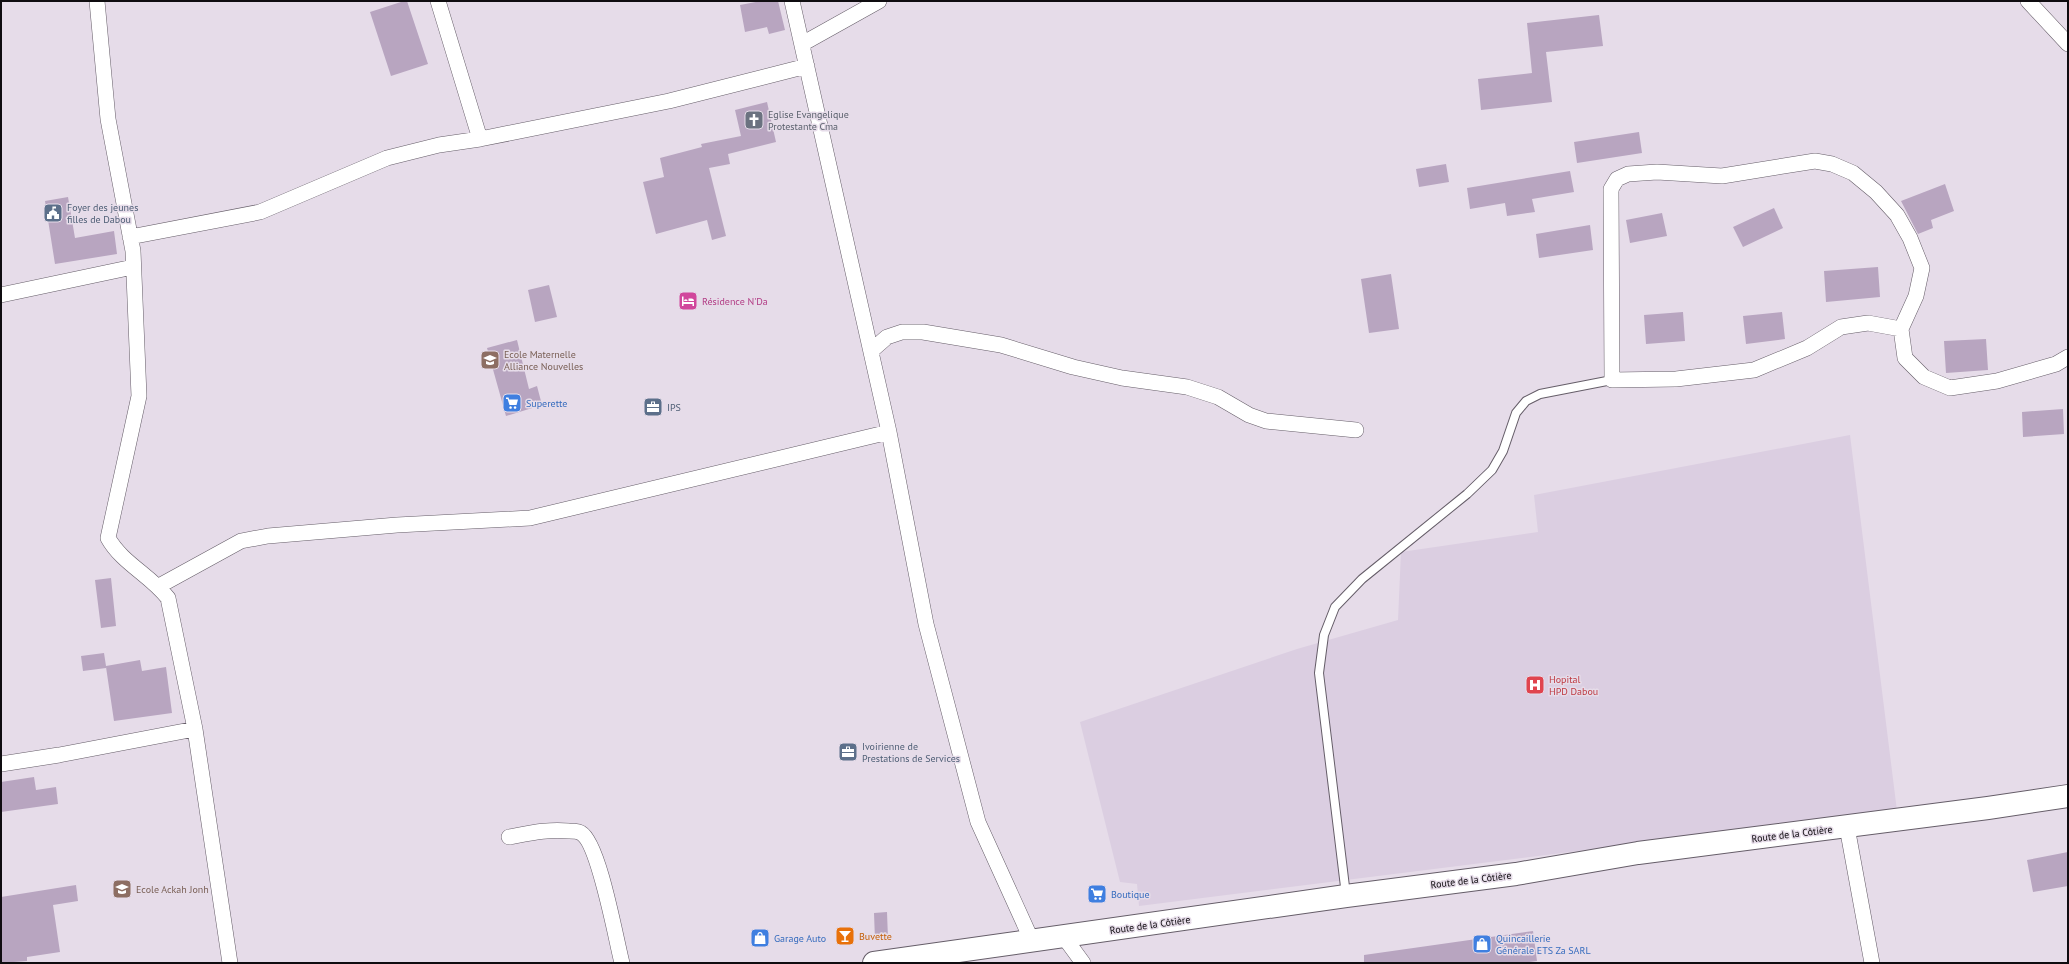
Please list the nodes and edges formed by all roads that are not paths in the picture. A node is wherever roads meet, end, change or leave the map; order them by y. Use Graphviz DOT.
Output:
graph roads {
  1 [pos="97,1"];
  2 [pos="438,1"];
  3 [pos="792,1"];
  4 [pos="879,1"];
  5 [pos="2028,1"];
  6 [pos="802,44"];
  7 [pos="2068,44"];
  8 [pos="807,66"];
  9 [pos="480,139"];
  10 [pos="130,237"];
  11 [pos="133,267"];
  12 [pos="1,295"];
  13 [pos="1901,328"];
  14 [pos="871,351"];
  15 [pos="2068,357"];
  16 [pos="1612,380"];
  17 [pos="1356,430"];
  18 [pos="889,432"];
  19 [pos="159,586"];
  20 [pos="196,729"];
  21 [pos="1,764"];
  22 [pos="2068,796"];
  23 [pos="1847,827"];
  24 [pos="509,837"];
  25 [pos="1346,896"];
  26 [pos="1064,937"];
  27 [pos="1032,941"];
  28 [pos="230,963"];
  29 [pos="622,963"];
  30 [pos="874,963"];
  31 [pos="1083,963"];
  32 [pos="1872,963"];
  1 -- 10 [label="street"];
  2 -- 9 [label="street"];
  3 -- 6 [label="street"];
  4 -- 6 [label="street"];
  5 -- 7 [label="street"];
  6 -- 8 [label="street"];
  8 -- 9 [label="street"];
  8 -- 14 [label="street"];
  9 -- 10 [label="street"];
  10 -- 11 [label="street"];
  11 -- 12 [label="street"];
  11 -- 19 [label="street"];
  13 -- 15 [label="street"];
  13 -- 16 [label="street"];
  13 -- 16 [label="street"];
  14 -- 17 [label="street"];
  14 -- 18 [label="street"];
  16 -- 25 [label="lane"];
  18 -- 19 [label="street"];
  18 -- 27 [label="street"];
  19 -- 20 [label="street"];
  20 -- 21 [label="street"];
  20 -- 28 [label="street"];
  22 -- 23 [label="main road, Route de la Côtière"];
  23 -- 25 [label="main road, Route de la Côtière"];
  23 -- 32 [label="street"];
  24 -- 29 [label="street"];
  25 -- 26 [label="main road, Route de la Côtière"];
  26 -- 27 [label="main road, Route de la Côtière"];
  26 -- 31 [label="street"];
  27 -- 30 [label="main road, Route de la Côtière"];
}
